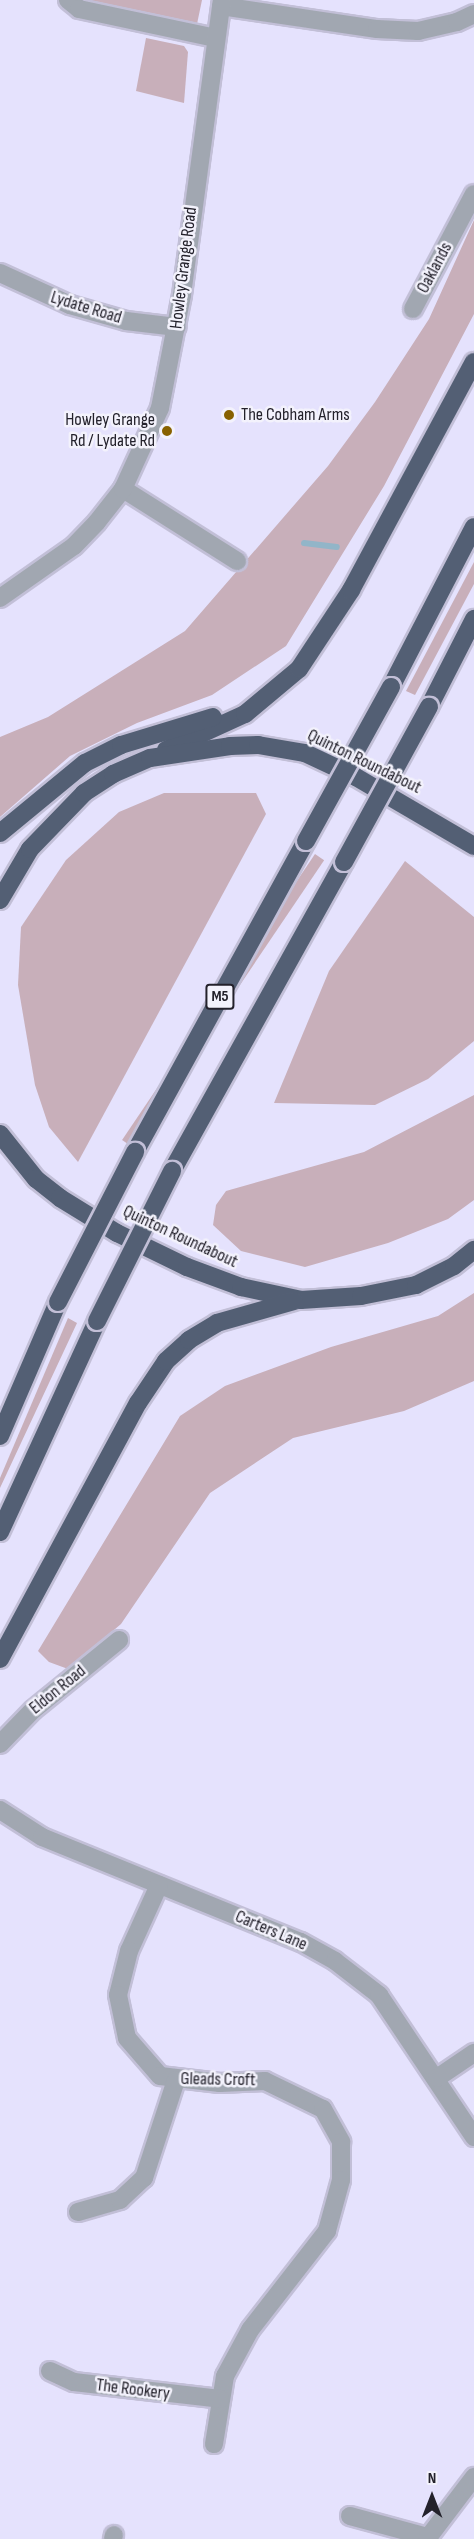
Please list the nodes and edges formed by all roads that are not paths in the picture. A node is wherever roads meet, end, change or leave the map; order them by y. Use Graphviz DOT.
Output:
graph roads {
  1 [pos="68,0"];
  2 [pos="221,3"];
  3 [pos="474,14"];
  4 [pos="215,38"];
  5 [pos="474,194"];
  6 [pos="0,273"];
  7 [pos="413,309"];
  8 [pos="177,327"];
  9 [pos="474,362"];
  10 [pos="123,489"];
  11 [pos="474,527"];
  12 [pos="237,561"];
  13 [pos="0,598"];
  14 [pos="474,619"];
  15 [pos="265,697"];
  16 [pos="150,758"];
  17 [pos="0,833"];
  18 [pos="474,846"];
  19 [pos="30,849"];
  20 [pos="0,876"];
  21 [pos="0,900"];
  22 [pos="0,1134"];
  23 [pos="474,1250"];
  24 [pos="302,1300"];
  25 [pos="0,1436"];
  26 [pos="0,1532"];
  27 [pos="119,1640"];
  28 [pos="0,1659"];
  29 [pos="0,1744"];
  30 [pos="0,1810"];
  31 [pos="159,1885"];
  32 [pos="474,2053"];
  33 [pos="437,2078"];
  34 [pos="176,2080"];
  35 [pos="474,2138"];
  36 [pos="78,2212"];
  37 [pos="50,2371"];
  38 [pos="220,2399"];
  39 [pos="214,2444"];
  40 [pos="474,2477"];
  41 [pos="350,2516"];
  42 [pos="428,2538"];
  1 -- 4 [label="street"];
  2 -- 3 [label="street"];
  2 -- 4 [label="street, Howley Grange Road"];
  4 -- 8 [label="street, Howley Grange Road"];
  5 -- 7 [label="street, Oaklands"];
  6 -- 8 [label="street, Lydate Road"];
  8 -- 10 [label="street, Howley Grange Road"];
  9 -- 15 [label="highway"];
  10 -- 12 [label="street"];
  10 -- 13 [label="street, Howley Grange Road"];
  11 -- 25 [label="highway, M5, bridge"];
  14 -- 26 [label="highway, M5, bridge"];
  15 -- 16 [label="highway"];
  15 -- 17 [label="highway"];
  16 -- 18 [label="highway, Quinton Roundabout"];
  16 -- 19 [label="highway, Quinton Roundabout"];
  19 -- 20 [label="highway"];
  19 -- 21 [label="highway, Quinton Roundabout"];
  22 -- 24 [label="highway, Quinton Roundabout"];
  23 -- 24 [label="highway, Quinton Roundabout"];
  24 -- 28 [label="highway"];
  27 -- 29 [label="street, Eldon Road"];
  30 -- 31 [label="street, Carters Lane"];
  31 -- 33 [label="street, Carters Lane"];
  31 -- 34 [label="street, Gleads Croft"];
  32 -- 33 [label="street"];
  33 -- 35 [label="street, Carters Lane"];
  34 -- 36 [label="street"];
  34 -- 38 [label="street, Gleads Croft"];
  37 -- 38 [label="street, The Rookery"];
  38 -- 39 [label="street, Gleads Croft"];
  40 -- 42 [label="street"];
  41 -- 42 [label="street"];
}
